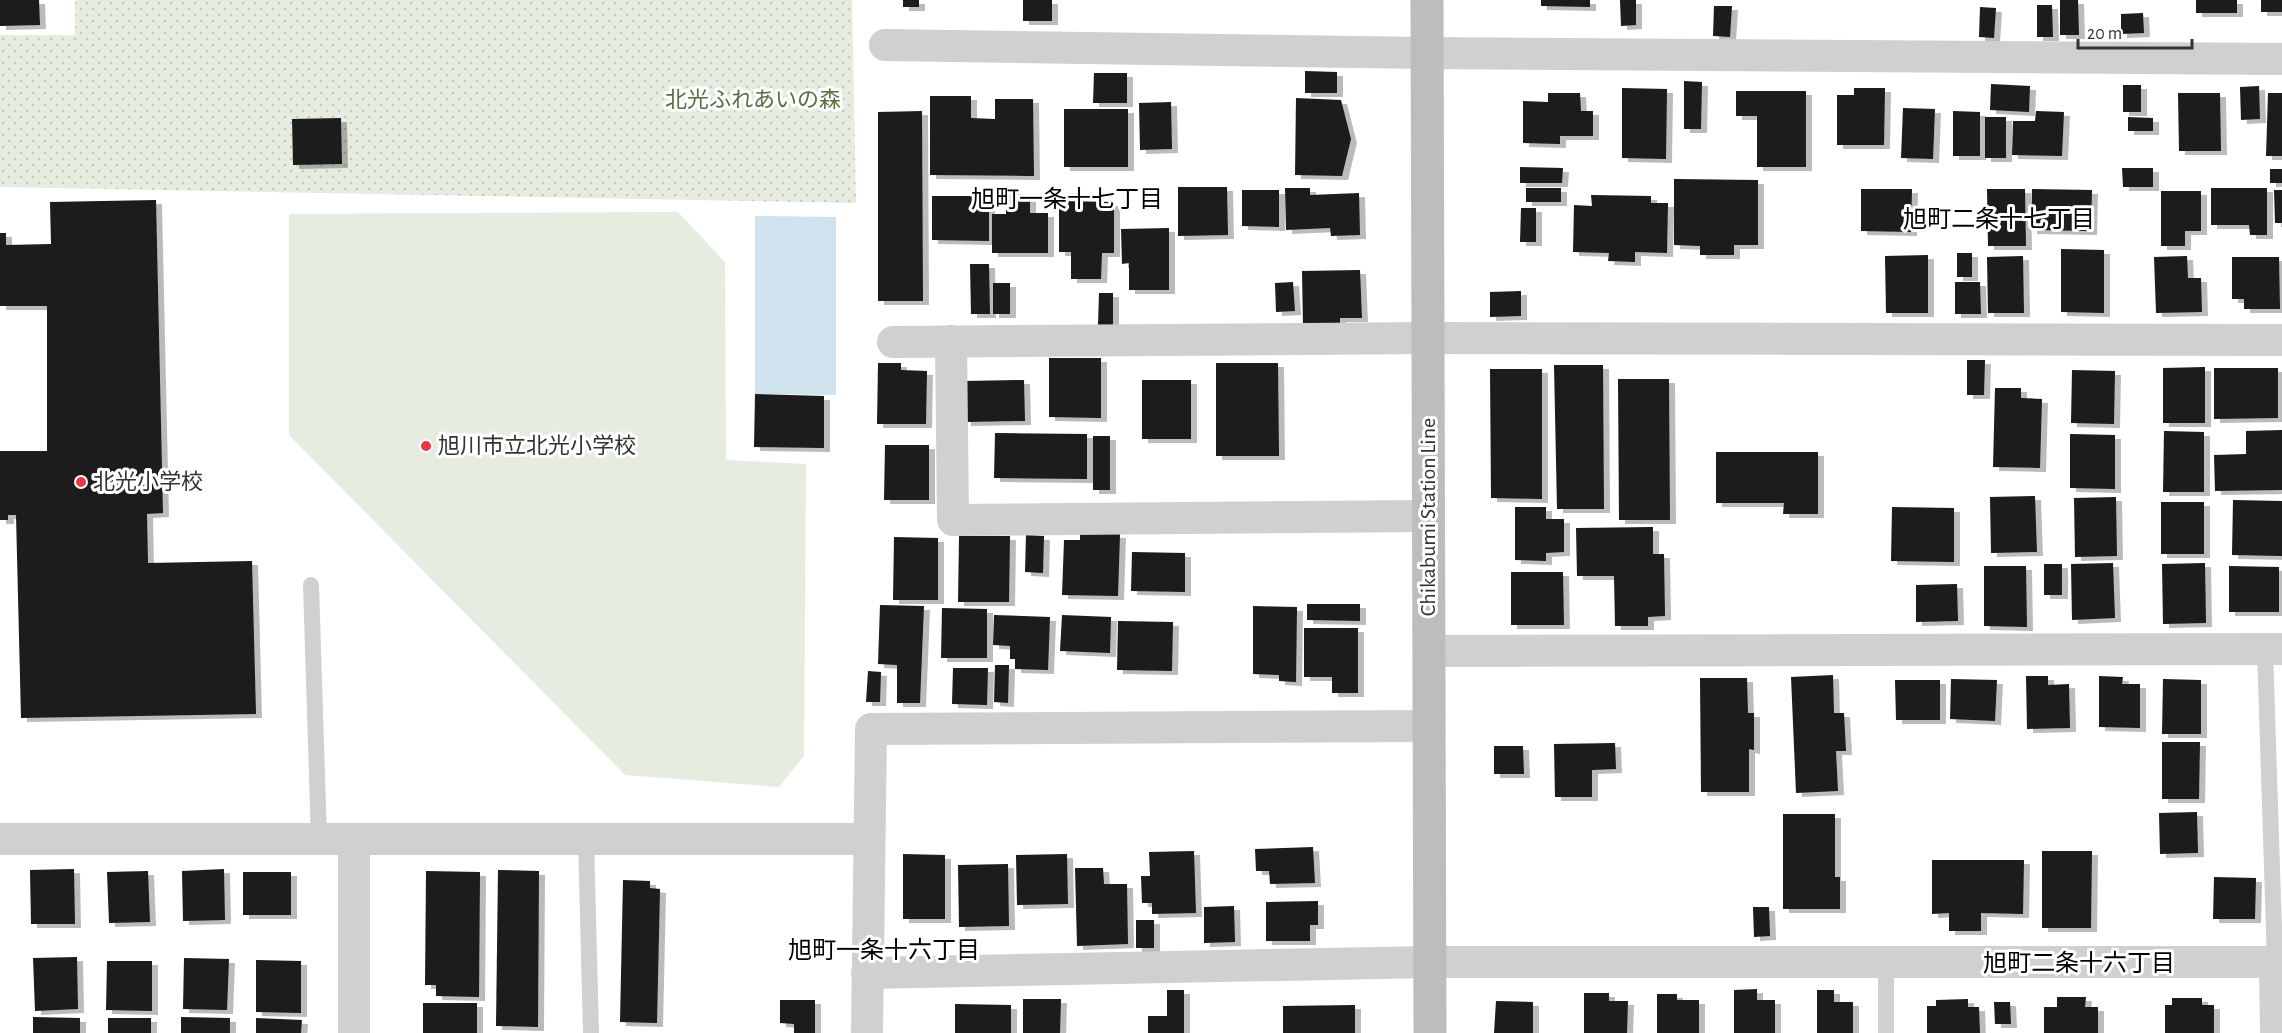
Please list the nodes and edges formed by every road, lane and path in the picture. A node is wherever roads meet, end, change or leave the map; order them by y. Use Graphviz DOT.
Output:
graph roads {
  1 [pos="1427,0"];
  2 [pos="885,45"];
  3 [pos="1427,53"];
  4 [pos="2282,59"];
  5 [pos="1428,338"];
  6 [pos="2282,340"];
  7 [pos="951,341"];
  8 [pos="893,342"];
  9 [pos="1429,516"];
  10 [pos="310,585"];
  11 [pos="2273,649"];
  12 [pos="1429,651"];
  13 [pos="1429,726"];
  14 [pos="319,839"];
  15 [pos="869,839"];
  16 [pos="0,840"];
  17 [pos="354,840"];
  18 [pos="586,840"];
  19 [pos="1430,962"];
  20 [pos="1886,962"];
  21 [pos="2279,962"];
  22 [pos="867,973"];
  23 [pos="354,1033"];
  24 [pos="591,1033"];
  25 [pos="867,1033"];
  26 [pos="1430,1033"];
  27 [pos="1887,1033"];
  28 [pos="2276,1033"];
  1 -- 3 [label="main road, Chikabumi Station Line"];
  2 -- 3 [label="street"];
  3 -- 4 [label="street"];
  3 -- 5 [label="main road, Chikabumi Station Line"];
  5 -- 6 [label="street"];
  5 -- 7 [label="street"];
  5 -- 9 [label="main road, Chikabumi Station Line"];
  7 -- 8 [label="street"];
  7 -- 9 [label="street"];
  9 -- 12 [label="main road, Chikabumi Station Line"];
  10 -- 14 [label="lane"];
  11 -- 12 [label="street"];
  11 -- 21 [label="lane"];
  12 -- 13 [label="main road, Chikabumi Station Line"];
  13 -- 15 [label="street"];
  13 -- 19 [label="main road, Chikabumi Station Line"];
  14 -- 16 [label="street"];
  14 -- 17 [label="street"];
  15 -- 18 [label="street"];
  15 -- 22 [label="street"];
  17 -- 18 [label="street"];
  17 -- 23 [label="street"];
  18 -- 24 [label="lane"];
  19 -- 20 [label="street"];
  19 -- 22 [label="street"];
  19 -- 26 [label="main road, Chikabumi Station Line"];
  20 -- 21 [label="street"];
  20 -- 27 [label="lane"];
  21 -- 28 [label="street"];
  22 -- 25 [label="street"];
}
